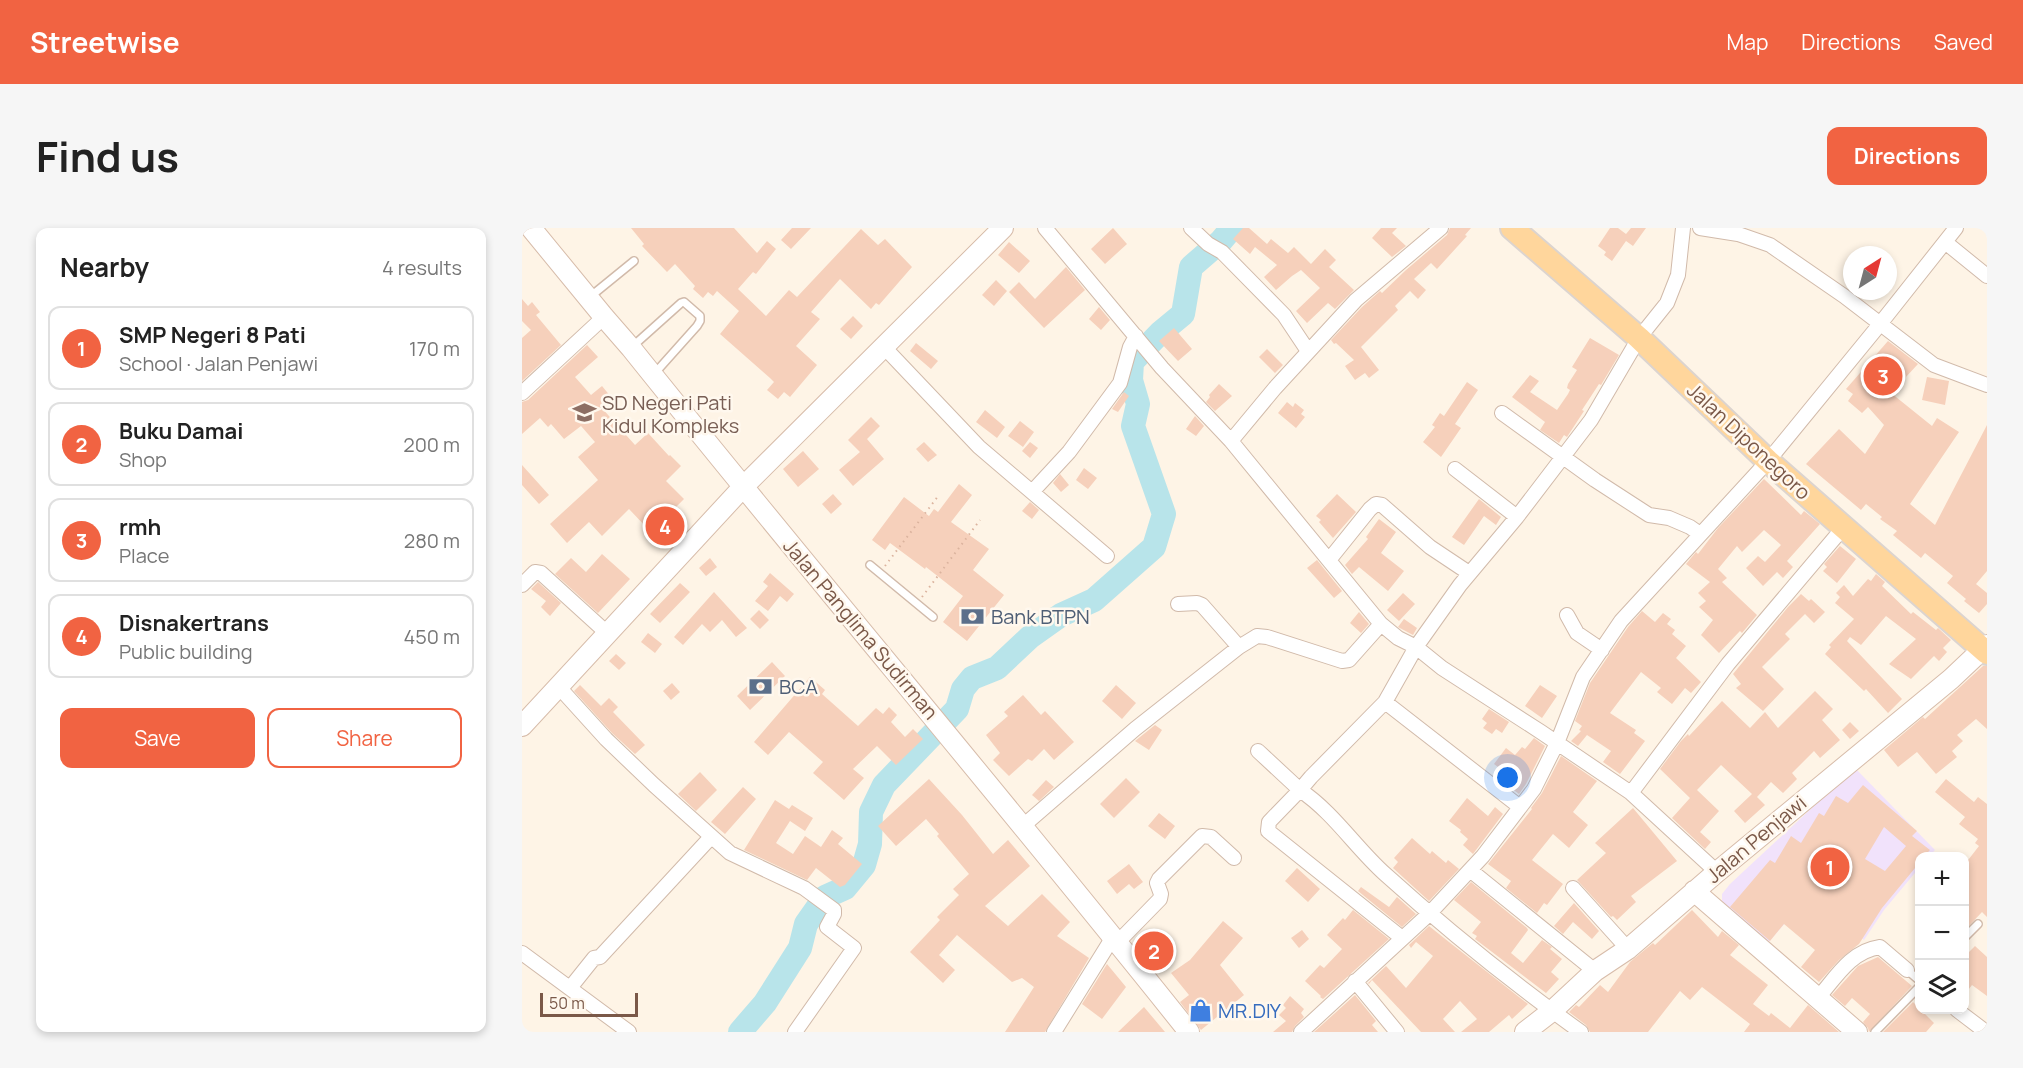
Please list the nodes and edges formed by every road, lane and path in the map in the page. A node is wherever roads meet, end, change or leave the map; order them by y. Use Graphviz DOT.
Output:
graph roads {
  1 [pos="531,228"];
  2 [pos="1003,228"];
  3 [pos="1045,228"];
  4 [pos="1191,228"];
  5 [pos="1441,228"];
  6 [pos="1512,228"];
  7 [pos="1683,228"];
  8 [pos="1700,228"];
  9 [pos="1956,228"];
  10 [pos="1945,242"];
  11 [pos="633,261"];
  12 [pos="1987,276"];
  13 [pos="589,298"];
  14 [pos="604,317"];
  15 [pos="1880,324"];
  16 [pos="1639,338"];
  17 [pos="1140,340"];
  18 [pos="884,346"];
  19 [pos="632,348"];
  20 [pos="1308,351"];
  21 [pos="653,375"];
  22 [pos="1987,386"];
  23 [pos="522,393"];
  24 [pos="1502,413"];
  25 [pos="1231,441"];
  26 [pos="1563,457"];
  27 [pos="1768,462"];
  28 [pos="1455,469"];
  29 [pos="743,487"];
  30 [pos="1032,492"];
  31 [pos="939,495"];
  32 [pos="1517,517"];
  33 [pos="980,520"];
  34 [pos="1843,528"];
  35 [pos="1700,534"];
  36 [pos="1107,556"];
  37 [pos="1329,560"];
  38 [pos="870,565"];
  39 [pos="880,573"];
  40 [pos="1469,573"];
  41 [pos="522,585"];
  42 [pos="917,604"];
  43 [pos="1179,604"];
  44 [pos="1567,615"];
  45 [pos="933,617"];
  46 [pos="1381,624"];
  47 [pos="606,633"];
  48 [pos="1239,647"];
  49 [pos="1416,647"];
  50 [pos="1986,649"];
  51 [pos="1602,650"];
  52 [pos="558,686"];
  53 [pos="1385,702"];
  54 [pos="523,723"];
  55 [pos="1557,743"];
  56 [pos="1258,751"];
  57 [pos="1300,790"];
  58 [pos="1631,794"];
  59 [pos="1520,807"];
  60 [pos="1023,826"];
  61 [pos="711,837"];
  62 [pos="1234,858"];
  63 [pos="1470,870"];
  64 [pos="1716,872"];
  65 [pos="1573,888"];
  66 [pos="1694,891"];
  67 [pos="1429,914"];
  68 [pos="1978,924"];
  69 [pos="1969,934"];
  70 [pos="1402,938"];
  71 [pos="1116,940"];
  72 [pos="1628,949"];
  73 [pos="522,953"];
  74 [pos="1907,970"];
  75 [pos="1595,971"];
  76 [pos="1915,977"];
  77 [pos="1355,981"];
  78 [pos="570,988"];
  79 [pos="1915,991"];
  80 [pos="1818,998"];
  81 [pos="1552,1011"];
  82 [pos="1962,1014"];
  83 [pos="619,1029"];
  84 [pos="1980,1030"];
  85 [pos="795,1032"];
  86 [pos="1054,1032"];
  87 [pos="1189,1032"];
  88 [pos="1301,1032"];
  89 [pos="1397,1032"];
  90 [pos="1525,1032"];
  91 [pos="1581,1032"];
  92 [pos="1857,1032"];
  93 [pos="1875,1032"];
  1 -- 13 [label="street, Jalan Panglima Sudirman"];
  2 -- 18 [label="street"];
  3 -- 17 [label="street"];
  4 -- 20 [label="street"];
  5 -- 20 [label="street"];
  6 -- 16 [label="main road, Jalan Diponegoro"];
  7 -- 16 [label="street"];
  8 -- 15 [label="street"];
  9 -- 10 [label="street"];
  10 -- 12 [label="street"];
  10 -- 15 [label="street"];
  11 -- 13 [label="lane"];
  13 -- 14 [label="street, Jalan Panglima Sudirman"];
  14 -- 19 [label="street, Jalan Panglima Sudirman"];
  14 -- 23 [label="street"];
  15 -- 22 [label="street"];
  15 -- 27 [label="street"];
  16 -- 26 [label="street"];
  16 -- 27 [label="main road, Jalan Diponegoro"];
  17 -- 25 [label="street"];
  17 -- 30 [label="street"];
  18 -- 29 [label="street"];
  18 -- 30 [label="street"];
  19 -- 21 [label="street, Jalan Panglima Sudirman"];
  19 -- 21 [label="lane"];
  20 -- 25 [label="street"];
  21 -- 29 [label="street, Jalan Panglima Sudirman"];
  24 -- 26 [label="street"];
  25 -- 37 [label="street"];
  26 -- 32 [label="street"];
  26 -- 35 [label="street"];
  27 -- 34 [label="main road, Jalan Diponegoro"];
  27 -- 35 [label="street"];
  28 -- 32 [label="street"];
  29 -- 47 [label="street"];
  29 -- 60 [label="street, Jalan Panglima Sudirman"];
  30 -- 36 [label="street"];
  31 -- 39 [label="path"];
  32 -- 40 [label="street"];
  33 -- 42 [label="path"];
  34 -- 50 [label="main road, Jalan Diponegoro"];
  34 -- 58 [label="street"];
  35 -- 51 [label="street"];
  37 -- 40 [label="street"];
  37 -- 46 [label="street"];
  38 -- 39 [label="lane"];
  39 -- 42 [label="lane"];
  40 -- 49 [label="street"];
  41 -- 47 [label="street"];
  42 -- 45 [label="lane"];
  43 -- 48 [label="street"];
  44 -- 51 [label="street"];
  46 -- 48 [label="street"];
  46 -- 49 [label="street"];
  47 -- 52 [label="street"];
  48 -- 60 [label="street"];
  49 -- 53 [label="street"];
  49 -- 55 [label="street"];
  50 -- 64 [label="street, Jalan Penjawi"];
  51 -- 55 [label="street"];
  52 -- 54 [label="street"];
  52 -- 61 [label="street"];
  53 -- 57 [label="street"];
  53 -- 59 [label="street"];
  55 -- 58 [label="street"];
  55 -- 59 [label="street"];
  56 -- 57 [label="street"];
  57 -- 67 [label="street"];
  57 -- 70 [label="street"];
  58 -- 64 [label="street"];
  59 -- 63 [label="street"];
  60 -- 71 [label="street, Jalan Panglima Sudirman"];
  61 -- 78 [label="street"];
  61 -- 85 [label="street"];
  62 -- 71 [label="street"];
  63 -- 67 [label="street"];
  63 -- 75 [label="street"];
  64 -- 66 [label="street, Jalan Penjawi"];
  65 -- 72 [label="street"];
  66 -- 72 [label="street, Jalan Penjawi"];
  66 -- 80 [label="street"];
  67 -- 70 [label="street"];
  67 -- 81 [label="street"];
  68 -- 69 [label="lane"];
  70 -- 77 [label="street"];
  71 -- 86 [label="street"];
  71 -- 87 [label="street, Jalan Panglima Sudirman"];
  72 -- 75 [label="street, Jalan Penjawi"];
  73 -- 78 [label="street"];
  74 -- 76 [label="lane"];
  74 -- 80 [label="street"];
  75 -- 81 [label="street, Jalan Penjawi"];
  77 -- 88 [label="street"];
  77 -- 89 [label="street"];
  78 -- 83 [label="street"];
  79 -- 93 [label="lane"];
  80 -- 92 [label="street"];
  81 -- 90 [label="street, Jalan Penjawi"];
  81 -- 91 [label="street"];
  82 -- 84 [label="street"];
}
